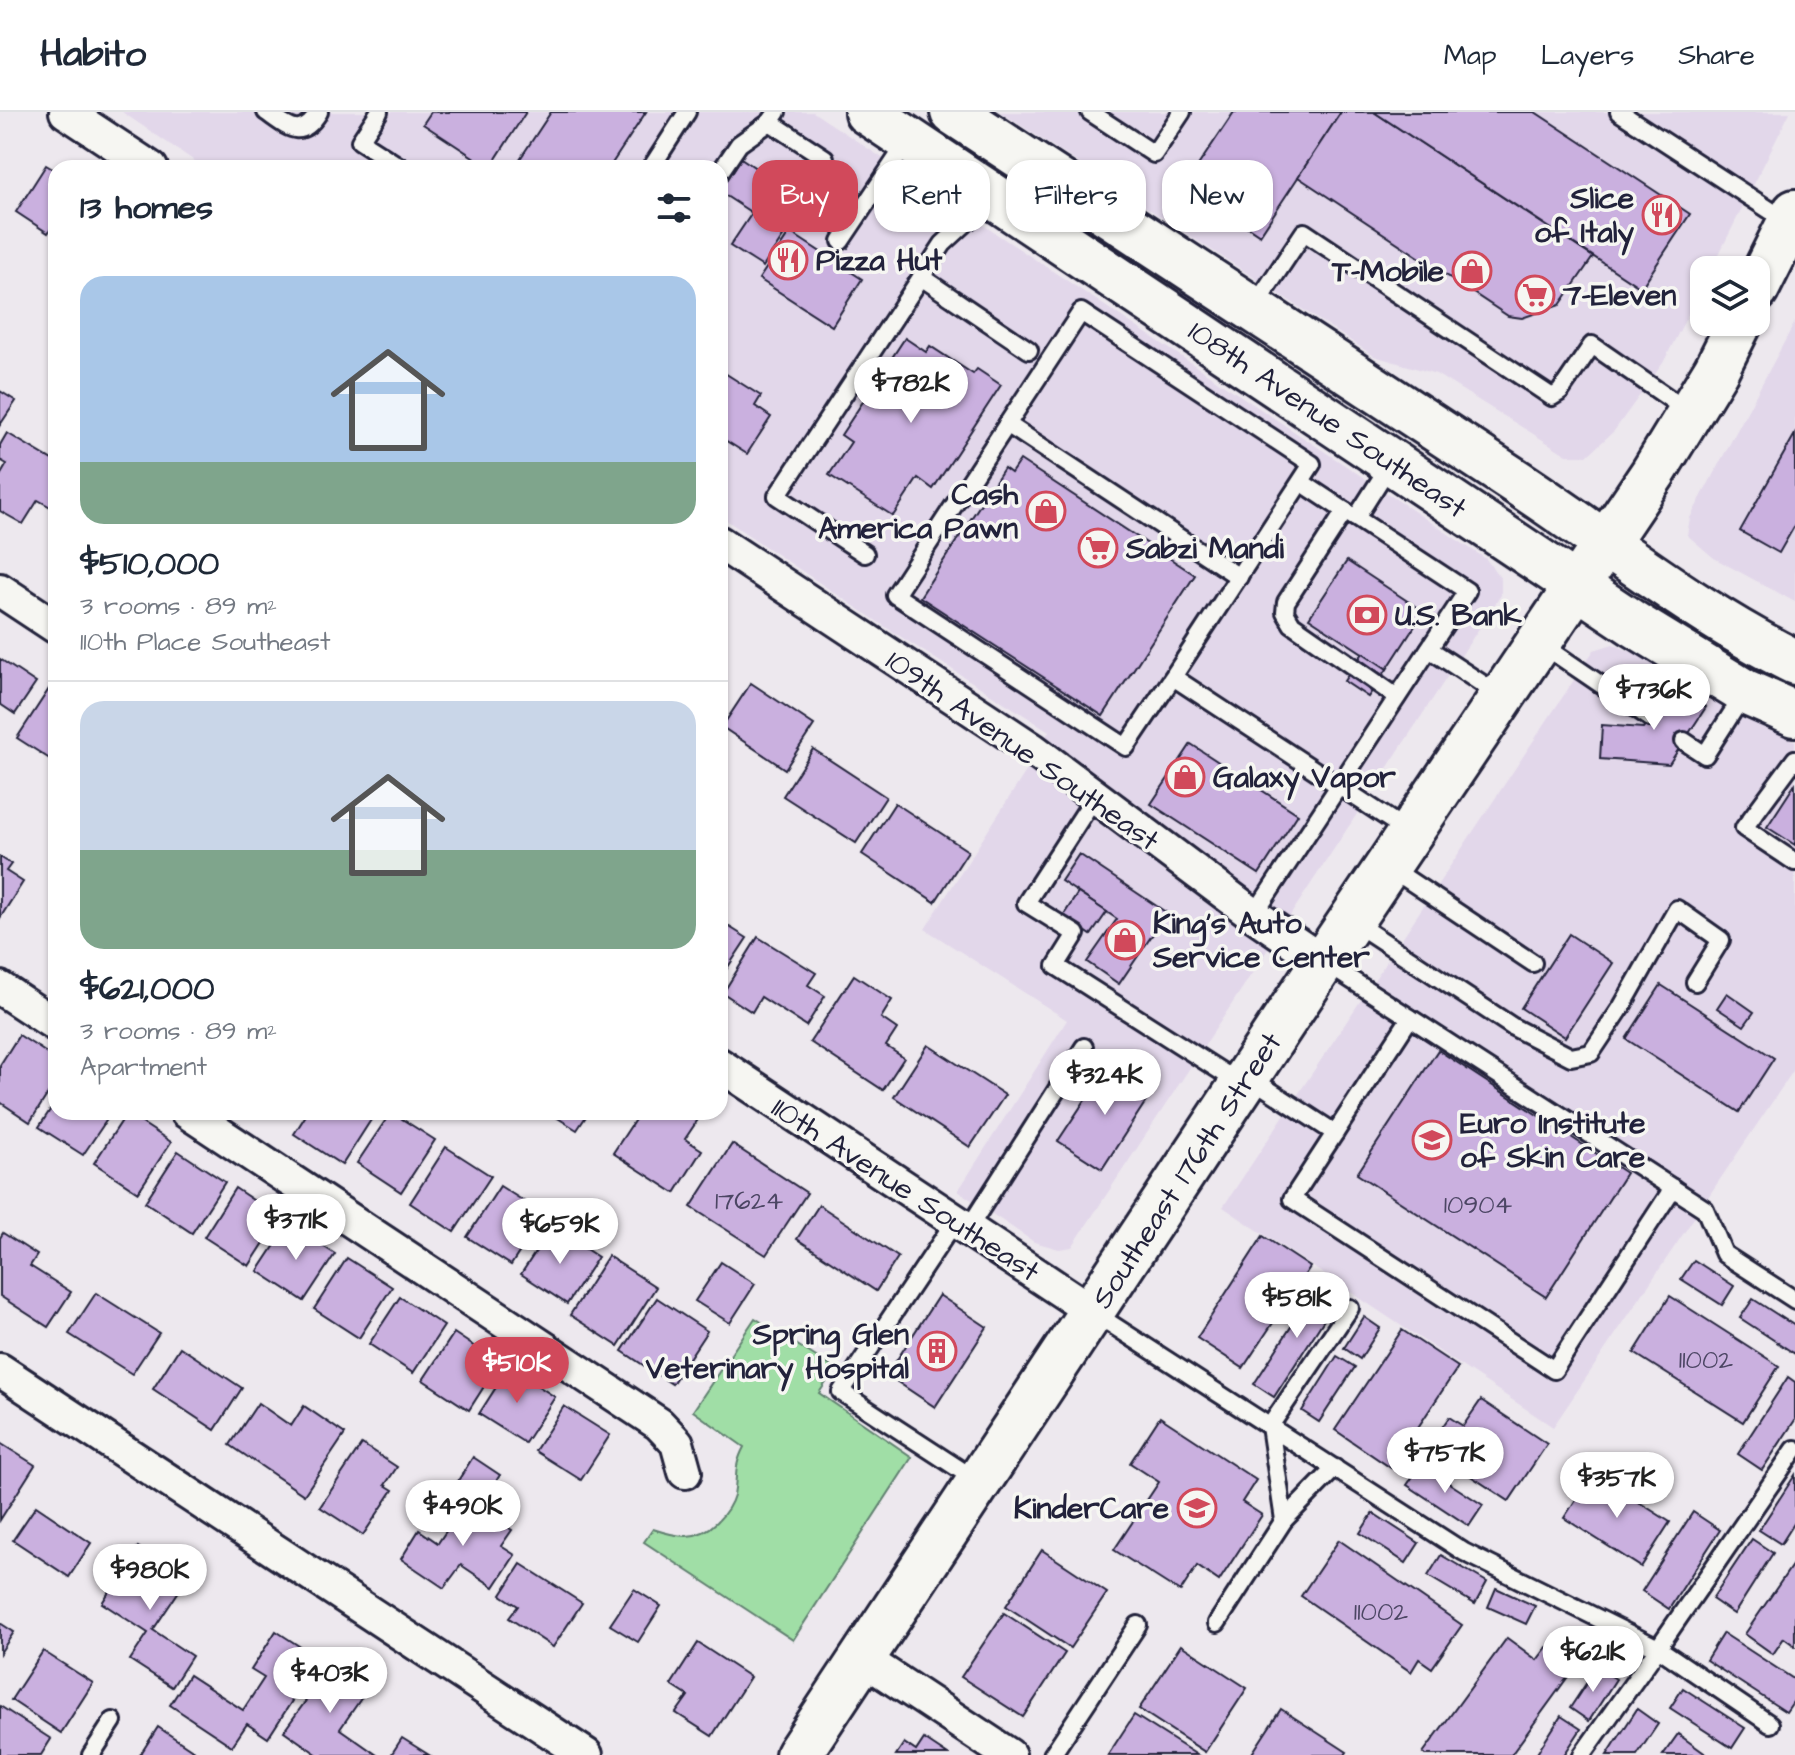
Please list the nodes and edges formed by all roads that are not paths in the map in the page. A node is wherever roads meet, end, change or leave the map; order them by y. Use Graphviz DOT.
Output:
graph roads {
  1 [pos="66,112"];
  2 [pos="266,112"];
  3 [pos="319,112"];
  4 [pos="379,112"];
  5 [pos="687,112"];
  6 [pos="867,112"];
  7 [pos="953,112"];
  8 [pos="1091,112"];
  9 [pos="1182,112"];
  10 [pos="1619,112"];
  11 [pos="774,117"];
  12 [pos="909,140"];
  13 [pos="825,158"];
  14 [pos="139,160"];
  15 [pos="390,160"];
  16 [pos="656,160"];
  17 [pos="728,160"];
  18 [pos="1792,218"];
  19 [pos="956,232"];
  20 [pos="841,241"];
  21 [pos="1770,262"];
  22 [pos="921,277"];
  23 [pos="1253,309"];
  24 [pos="1733,336"];
  25 [pos="1029,350"];
  26 [pos="1690,413"];
  27 [pos="1007,424"];
  28 [pos="1392,462"];
  29 [pos="1301,482"];
  30 [pos="1350,514"];
  31 [pos="1606,544"];
  32 [pos="728,548"];
  33 [pos="865,554"];
  34 [pos="1239,577"];
  35 [pos="1578,587"];
  36 [pos="0,590"];
  37 [pos="48,622"];
  38 [pos="1540,643"];
  39 [pos="1429,649"];
  40 [pos="1795,662"];
  41 [pos="1173,677"];
  42 [pos="1745,692"];
  43 [pos="1397,697"];
  44 [pos="1503,697"];
  45 [pos="1795,714"];
  46 [pos="1650,718"];
  47 [pos="1684,741"];
  48 [pos="1795,759"];
  49 [pos="1339,786"];
  50 [pos="1094,798"];
  51 [pos="1399,850"];
  52 [pos="1795,862"];
  53 [pos="1254,915"];
  54 [pos="1351,920"];
  55 [pos="1323,962"];
  56 [pos="1533,963"];
  57 [pos="1695,982"];
  58 [pos="0,988"];
  59 [pos="1410,1018"];
  60 [pos="48,1020"];
  61 [pos="1084,1047"];
  62 [pos="728,1070"];
  63 [pos="1245,1080"];
  64 [pos="199,1120"];
  65 [pos="1335,1133"];
  66 [pos="1673,1188"];
  67 [pos="961,1225"];
  68 [pos="1795,1300"];
  69 [pos="1350,1308"];
  70 [pos="1093,1312"];
  71 [pos="0,1370"];
  72 [pos="1270,1426"];
  73 [pos="1795,1449"];
  74 [pos="1335,1468"];
  75 [pos="685,1472"];
  76 [pos="979,1482"];
  77 [pos="1284,1520"];
  78 [pos="1217,1623"];
  79 [pos="1138,1625"];
  80 [pos="1658,1648"];
  81 [pos="862,1658"];
  82 [pos="113,1721"];
  83 [pos="1770,1724"];
  84 [pos="91,1755"];
  85 [pos="586,1755"];
  86 [pos="798,1755"];
  87 [pos="1009,1755"];
  88 [pos="1052,1755"];
  89 [pos="1582,1755"];
  1 -- 14 [label="street"];
  2 -- 3 [label="lane"];
  4 -- 15 [label="lane"];
  5 -- 16 [label="lane"];
  6 -- 12 [label="main road, 108th Avenue Southeast"];
  7 -- 23 [label="main road, 108th Avenue Southeast"];
  8 -- 9 [label="lane"];
  10 -- 18 [label="lane"];
  11 -- 13 [label="lane"];
  11 -- 17 [label="lane"];
  12 -- 20 [label="lane"];
  12 -- 28 [label="main road, 108th Avenue Southeast"];
  18 -- 21 [label="main road"];
  19 -- 22 [label="lane"];
  22 -- 25 [label="lane"];
  22 -- 33 [label="lane"];
  23 -- 26 [label="lane"];
  23 -- 31 [label="main road, 108th Avenue Southeast"];
  24 -- 26 [label="main road, Southeast 176th Street"];
  26 -- 31 [label="main road, Southeast 176th Street"];
  27 -- 29 [label="lane"];
  27 -- 34 [label="lane"];
  27 -- 41 [label="lane"];
  28 -- 30 [label="lane"];
  28 -- 35 [label="main road, 108th Avenue Southeast"];
  29 -- 30 [label="lane"];
  29 -- 34 [label="lane"];
  30 -- 39 [label="lane"];
  30 -- 43 [label="lane"];
  31 -- 35 [label="main road, Southeast 176th Street"];
  31 -- 40 [label="main road, 108th Avenue Southeast"];
  32 -- 50 [label="street, 109th Avenue Southeast"];
  34 -- 41 [label="lane"];
  35 -- 38 [label="main road, Southeast 176th Street"];
  35 -- 42 [label="main road, 108th Avenue Southeast"];
  36 -- 37 [label="street"];
  38 -- 44 [label="main road, Southeast 176th Street"];
  38 -- 46 [label="lane"];
  39 -- 43 [label="lane"];
  39 -- 44 [label="lane"];
  41 -- 49 [label="lane"];
  42 -- 45 [label="main road, 108th Avenue Southeast"];
  42 -- 47 [label="lane"];
  43 -- 49 [label="lane"];
  44 -- 51 [label="main road, Southeast 176th Street"];
  48 -- 52 [label="lane"];
  49 -- 51 [label="lane"];
  49 -- 53 [label="lane"];
  50 -- 53 [label="street, 109th Avenue Southeast"];
  50 -- 63 [label="lane"];
  51 -- 54 [label="main road, Southeast 176th Street"];
  51 -- 56 [label="lane"];
  53 -- 55 [label="street, 109th Avenue Southeast"];
  54 -- 55 [label="main road, Southeast 176th Street"];
  54 -- 57 [label="lane"];
  55 -- 59 [label="lane"];
  55 -- 63 [label="main road, Southeast 176th Street"];
  58 -- 60 [label="street"];
  59 -- 65 [label="lane"];
  59 -- 66 [label="lane"];
  61 -- 67 [label="lane"];
  62 -- 67 [label="street, 110th Avenue Southeast"];
  63 -- 65 [label="lane"];
  63 -- 70 [label="main road, Southeast 176th Street"];
  64 -- 75 [label="street"];
  65 -- 66 [label="lane"];
  66 -- 68 [label="lane"];
  67 -- 70 [label="street, 110th Avenue Southeast"];
  67 -- 76 [label="lane"];
  69 -- 72 [label="lane"];
  70 -- 72 [label="lane"];
  70 -- 76 [label="main road, Southeast 176th Street"];
  71 -- 85 [label="street"];
  72 -- 74 [label="lane"];
  72 -- 77 [label="lane"];
  73 -- 80 [label="lane"];
  74 -- 77 [label="lane"];
  74 -- 80 [label="lane"];
  76 -- 81 [label="main road, Southeast 176th Street"];
  77 -- 78 [label="lane"];
  79 -- 88 [label="lane"];
  80 -- 83 [label="lane"];
  80 -- 89 [label="lane"];
  81 -- 86 [label="main road, Southeast 176th Street"];
  81 -- 87 [label="street"];
  82 -- 84 [label="lane"];
}
